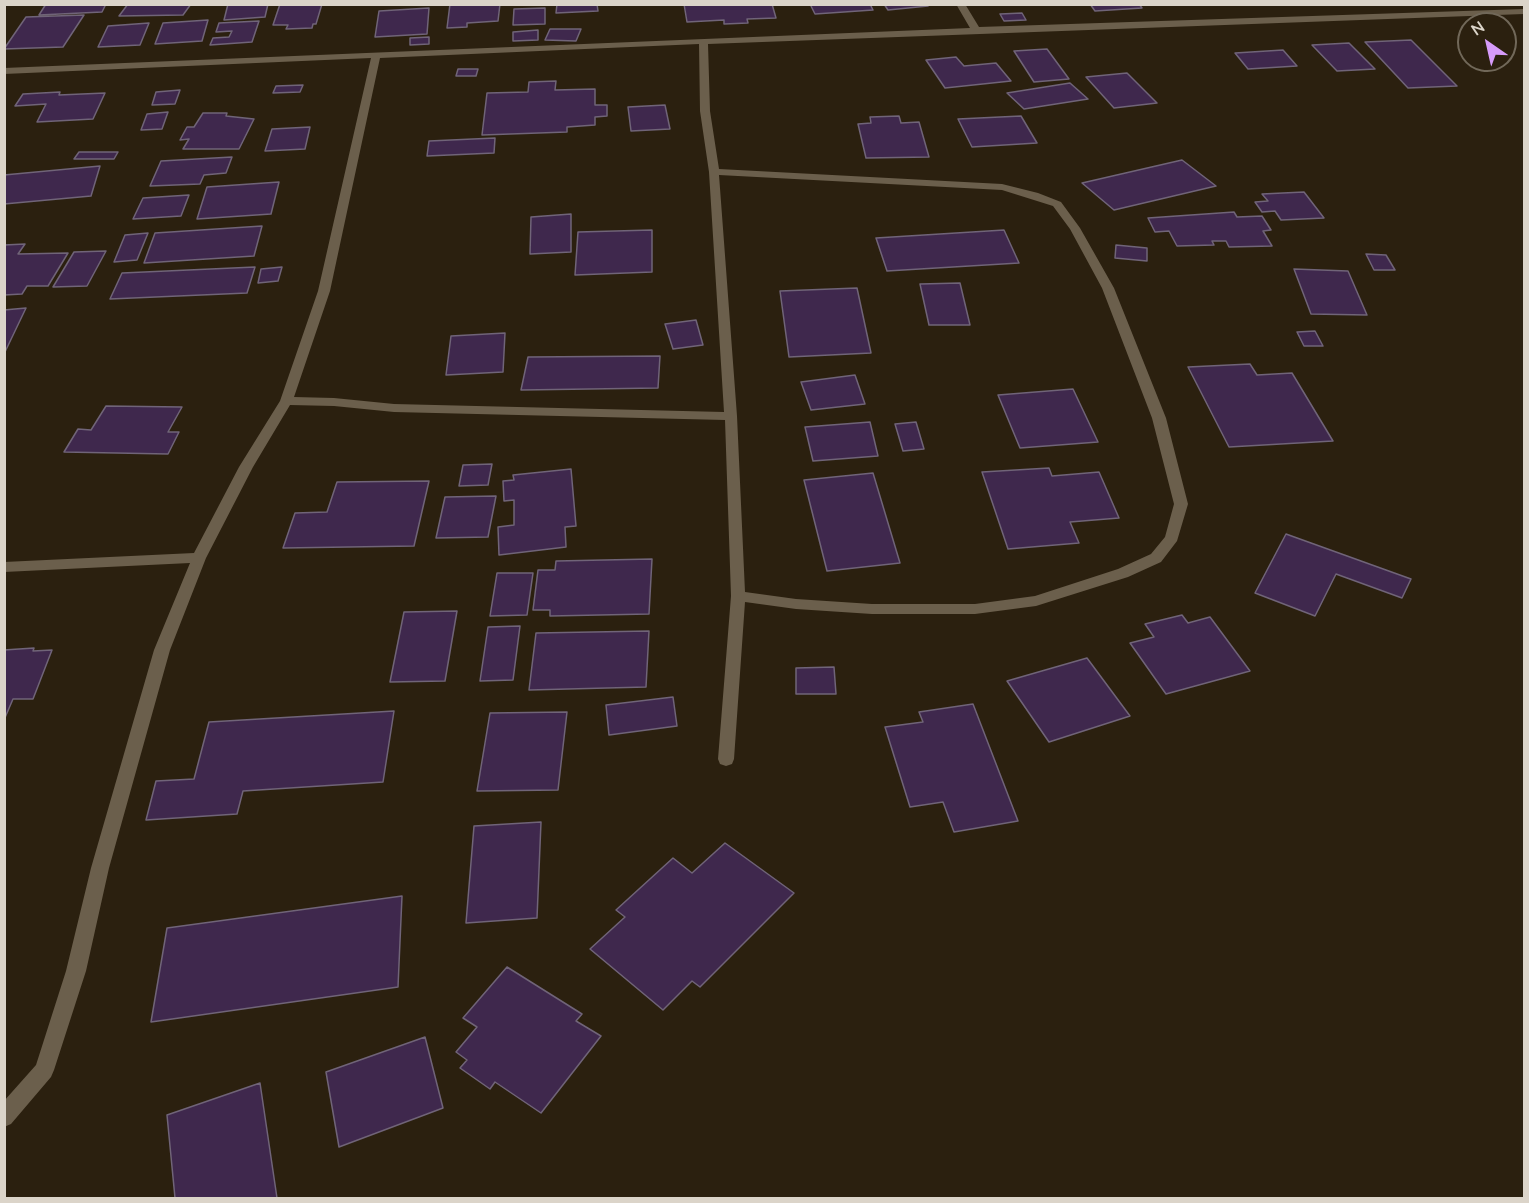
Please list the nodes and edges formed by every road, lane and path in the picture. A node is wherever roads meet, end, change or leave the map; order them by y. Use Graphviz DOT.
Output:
graph roads {
  1 [pos="960,4"];
  2 [pos="1524,12"];
  3 [pos="976,30"];
  4 [pos="703,43"];
  5 [pos="376,54"];
  6 [pos="6,73"];
  7 [pos="714,172"];
  8 [pos="286,401"];
  9 [pos="731,416"];
  10 [pos="199,558"];
  11 [pos="4,567"];
  12 [pos="738,596"];
  13 [pos="726,759"];
  14 [pos="4,1117"];
  1 -- 3 [label="street"];
  2 -- 3 [label="street"];
  3 -- 4 [label="street"];
  4 -- 5 [label="street"];
  4 -- 7 [label="street"];
  5 -- 6 [label="street"];
  5 -- 8 [label="street"];
  7 -- 9 [label="street"];
  7 -- 12 [label="street"];
  8 -- 9 [label="street"];
  8 -- 10 [label="street"];
  9 -- 12 [label="street"];
  10 -- 11 [label="street"];
  10 -- 14 [label="street"];
  12 -- 13 [label="street"];
}
